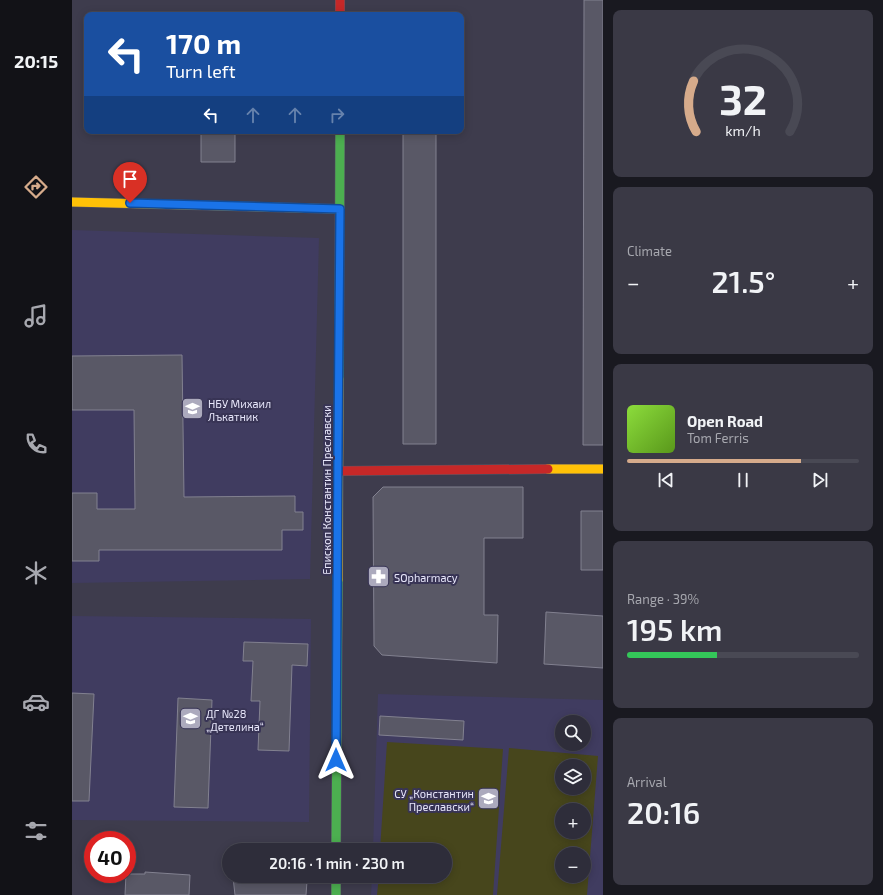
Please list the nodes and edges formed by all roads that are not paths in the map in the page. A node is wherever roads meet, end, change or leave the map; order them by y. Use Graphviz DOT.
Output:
graph roads {
  1 [pos="340,0"];
  2 [pos="340,12"];
  3 [pos="340,134"];
  4 [pos="72,202"];
  5 [pos="340,209"];
  6 [pos="603,469"];
  7 [pos="338,471"];
  8 [pos="336,843"];
  9 [pos="336,883"];
  10 [pos="336,895"];
  1 -- 2 [label="street"];
  3 -- 5 [label="street, Епископ Константин Преславски"];
  4 -- 5 [label="street"];
  5 -- 7 [label="street, Епископ Константин Преславски"];
  6 -- 7 [label="street"];
  7 -- 8 [label="street, Епископ Константин Преславски"];
  9 -- 10 [label="street"];
}
